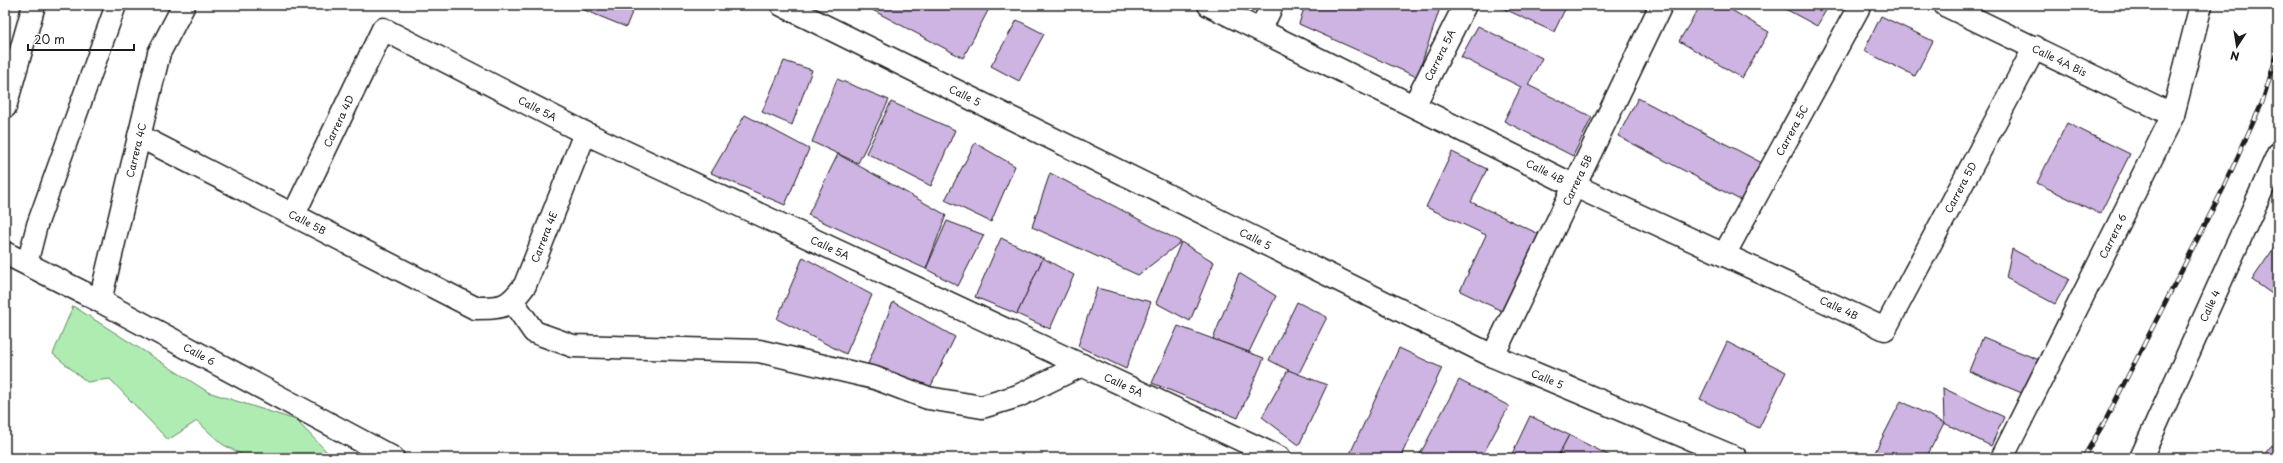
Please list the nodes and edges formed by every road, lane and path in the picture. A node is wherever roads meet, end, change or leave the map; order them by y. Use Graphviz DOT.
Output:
graph roads {
  1 [pos="34,5"];
  2 [pos="116,5"];
  3 [pos="184,5"];
  4 [pos="782,5"];
  5 [pos="1209,5"];
  6 [pos="1272,5"];
  7 [pos="1465,5"];
  8 [pos="1661,5"];
  9 [pos="1860,5"];
  10 [pos="1945,5"];
  11 [pos="2201,5"];
  12 [pos="384,29"];
  13 [pos="1261,29"];
  14 [pos="2035,47"];
  15 [pos="1414,106"];
  16 [pos="5,107"];
  17 [pos="2173,115"];
  18 [pos="585,133"];
  19 [pos="139,136"];
  20 [pos="2277,159"];
  21 [pos="1575,186"];
  22 [pos="294,214"];
  23 [pos="5,253"];
  24 [pos="1724,255"];
  25 [pos="27,264"];
  26 [pos="100,301"];
  27 [pos="513,302"];
  28 [pos="1885,329"];
  29 [pos="1493,356"];
  30 [pos="1082,366"];
  31 [pos="1257,454"];
  32 [pos="393,458"];
  33 [pos="1280,458"];
  34 [pos="1736,458"];
  35 [pos="2002,458"];
  36 [pos="2141,458"];
  1 -- 16 [label="street"];
  2 -- 25 [label="lane"];
  3 -- 19 [label="street, Carrera 4C"];
  4 -- 29 [label="street, Calle 5"];
  5 -- 13 [label="street, Calle 4B"];
  6 -- 13 [label="street"];
  7 -- 15 [label="street, Carrera 5A"];
  8 -- 21 [label="street, Carrera 5B"];
  9 -- 24 [label="street, Carrera 5C"];
  10 -- 14 [label="street, Calle 4A Bis"];
  11 -- 17 [label="street, Carrera 6"];
  12 -- 18 [label="street, Calle 5A"];
  12 -- 22 [label="street, Carrera 4D"];
  13 -- 15 [label="street, Calle 4B"];
  14 -- 17 [label="street, Calle 4A Bis"];
  14 -- 28 [label="street, Carrera 5D"];
  15 -- 21 [label="street, Calle 4B"];
  17 -- 35 [label="street, Carrera 6"];
  18 -- 27 [label="street, Carrera 4E"];
  18 -- 30 [label="street, Calle 5A"];
  19 -- 22 [label="street, Calle 5B"];
  19 -- 26 [label="street, Carrera 4C"];
  20 -- 36 [label="street, Calle 4"];
  21 -- 24 [label="street, Calle 4B"];
  21 -- 29 [label="street, Carrera 5B"];
  22 -- 27 [label="street, Calle 5B"];
  23 -- 25 [label="street, Calle 6"];
  24 -- 28 [label="street, Calle 4B"];
  25 -- 26 [label="street, Calle 6"];
  26 -- 32 [label="street, Calle 6"];
  27 -- 30 [label="street"];
  29 -- 34 [label="street, Calle 5"];
  30 -- 31 [label="street, Calle 5A"];
  31 -- 33 [label="street, Calle 5A"];
}
